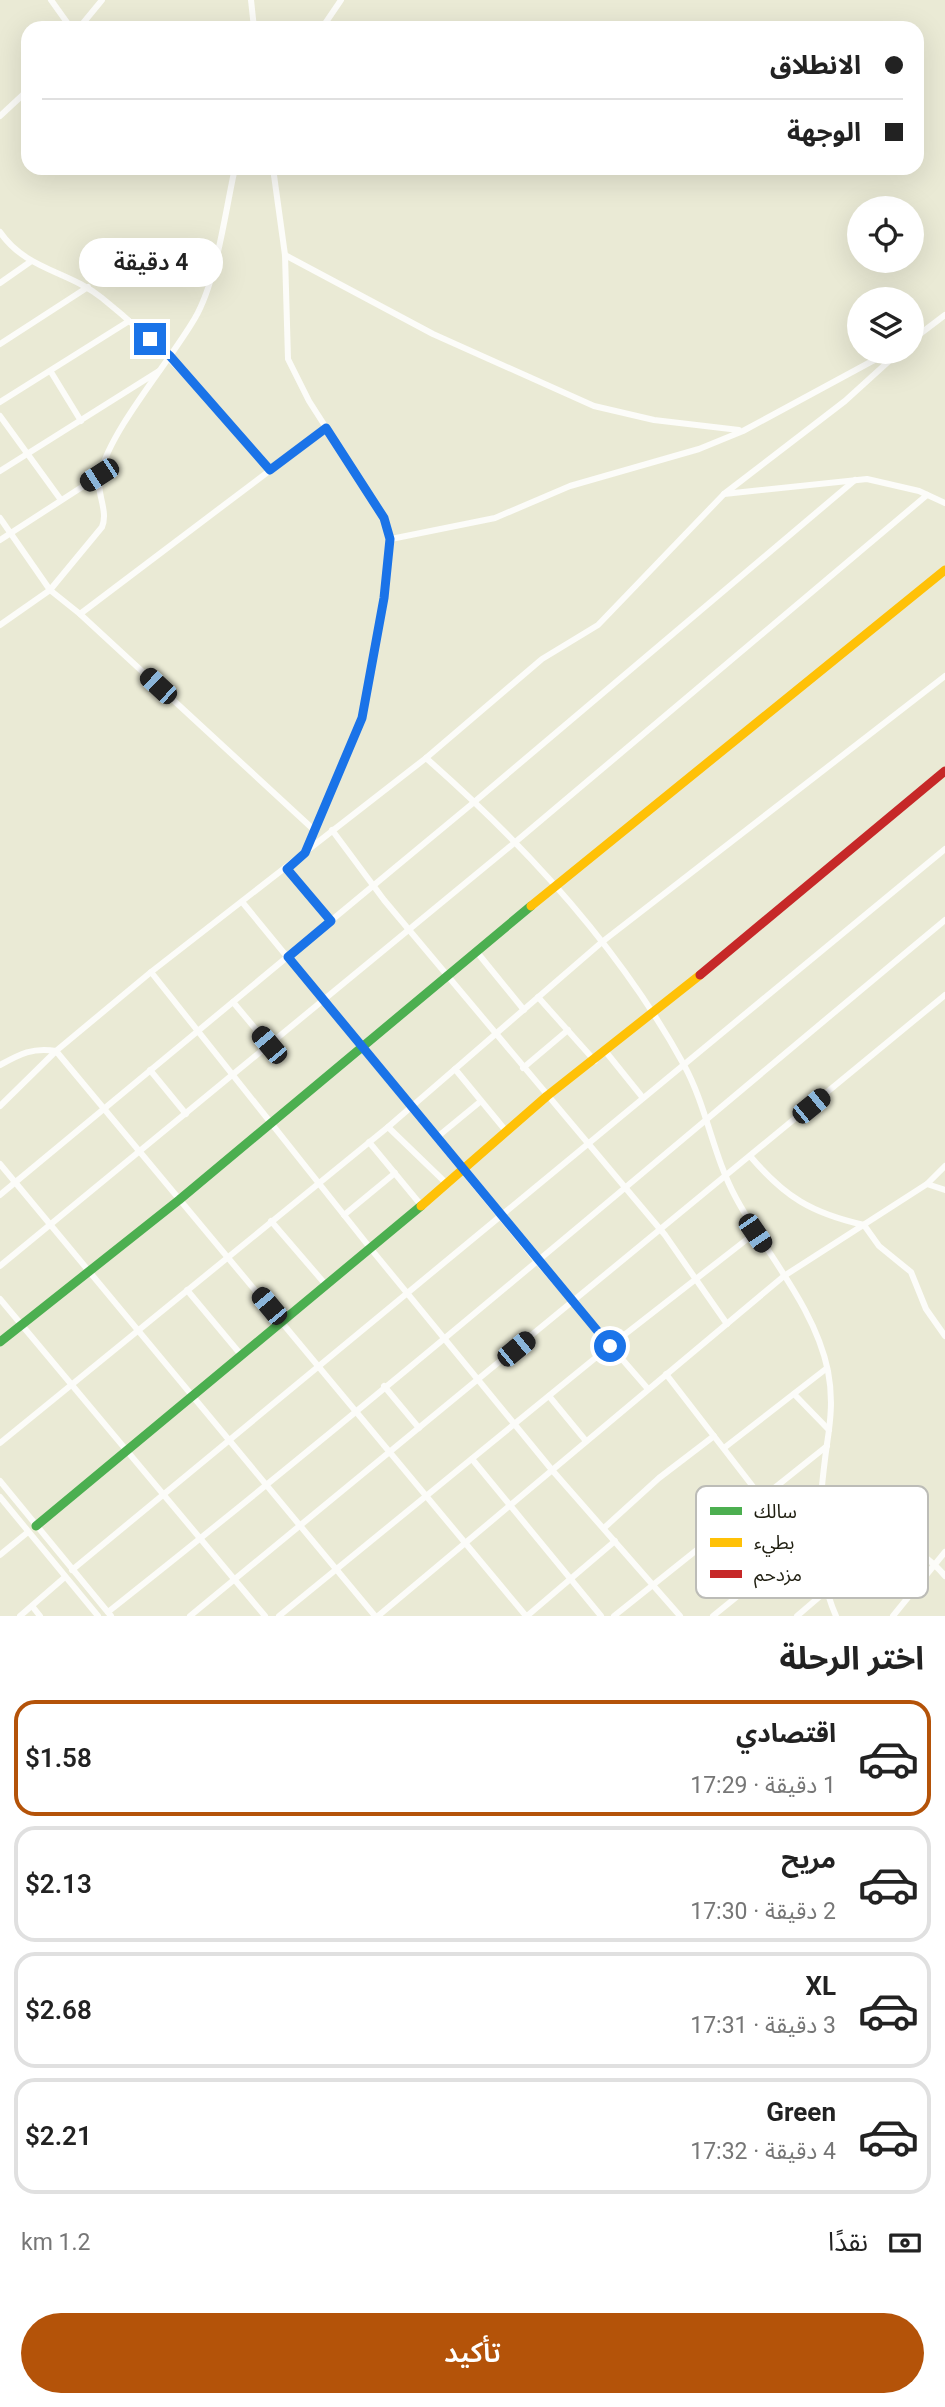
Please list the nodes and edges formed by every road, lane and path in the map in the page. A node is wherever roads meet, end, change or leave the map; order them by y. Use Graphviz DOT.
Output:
graph roads {
  1 [pos="51,0"];
  2 [pos="102,0"];
  3 [pos="251,0"];
  4 [pos="341,0"];
  5 [pos="66,21"];
  6 [pos="85,21"];
  7 [pos="253,21"];
  8 [pos="328,21"];
  9 [pos="21,96"];
  10 [pos="0,116"];
  11 [pos="233,175"];
  12 [pos="274,175"];
  13 [pos="0,232"];
  14 [pos="285,255"];
  15 [pos="30,262"];
  16 [pos="0,283"];
  17 [pos="88,288"];
  18 [pos="945,315"];
  19 [pos="130,321"];
  20 [pos="924,331"];
  21 [pos="0,344"];
  22 [pos="170,356"];
  23 [pos="867,364"];
  24 [pos="886,364"];
  25 [pos="161,370"];
  26 [pos="51,372"];
  27 [pos="0,402"];
  28 [pos="0,416"];
  29 [pos="81,421"];
  30 [pos="326,428"];
  31 [pos="743,431"];
  32 [pos="29,453"];
  33 [pos="270,470"];
  34 [pos="0,471"];
  35 [pos="99,475"];
  36 [pos="856,479"];
  37 [pos="724,494"];
  38 [pos="927,495"];
  39 [pos="61,500"];
  40 [pos="945,503"];
  41 [pos="0,518"];
  42 [pos="11,533"];
  43 [pos="390,539"];
  44 [pos="0,540"];
  45 [pos="945,570"];
  46 [pos="50,590"];
  47 [pos="80,614"];
  48 [pos="0,625"];
  49 [pos="945,676"];
  50 [pos="426,758"];
  51 [pos="945,771"];
  52 [pos="472,803"];
  53 [pos="313,829"];
  54 [pos="332,830"];
  55 [pos="513,844"];
  56 [pos="945,849"];
  57 [pos="305,853"];
  58 [pos="287,869"];
  59 [pos="556,885"];
  60 [pos="373,886"];
  61 [pos="243,902"];
  62 [pos="945,920"];
  63 [pos="331,921"];
  64 [pos="408,929"];
  65 [pos="602,942"];
  66 [pos="476,951"];
  67 [pos="288,957"];
  68 [pos="151,972"];
  69 [pos="447,975"];
  70 [pos="945,995"];
  71 [pos="538,997"];
  72 [pos="323,1001"];
  73 [pos="233,1002"];
  74 [pos="524,1010"];
  75 [pos="653,1014"];
  76 [pos="568,1030"];
  77 [pos="197,1031"];
  78 [pos="495,1035"];
  79 [pos="269,1045"];
  80 [pos="362,1048"];
  81 [pos="56,1051"];
  82 [pos="606,1052"];
  83 [pos="595,1061"];
  84 [pos="0,1065"];
  85 [pos="684,1065"];
  86 [pos="523,1068"];
  87 [pos="455,1069"];
  88 [pos="150,1070"];
  89 [pos="233,1075"];
  90 [pos="547,1096"];
  91 [pos="643,1098"];
  92 [pos="481,1101"];
  93 [pos="0,1106"];
  94 [pos="104,1107"];
  95 [pos="411,1107"];
  96 [pos="186,1114"];
  97 [pos="708,1121"];
  98 [pos="272,1123"];
  99 [pos="388,1127"];
  100 [pos="506,1131"];
  101 [pos="436,1138"];
  102 [pos="369,1142"];
  103 [pos="584,1143"];
  104 [pos="139,1151"];
  105 [pos="750,1156"];
  106 [pos="0,1164"];
  107 [pos="945,1166"];
  108 [pos="461,1170"];
  109 [pos="395,1173"];
  110 [pos="725,1177"];
  111 [pos="14,1183"];
  112 [pos="318,1183"];
  113 [pos="446,1183"];
  114 [pos="927,1184"];
  115 [pos="622,1187"];
  116 [pos="945,1190"];
  117 [pos="0,1195"];
  118 [pos="179,1200"];
  119 [pos="421,1205"];
  120 [pos="344,1215"];
  121 [pos="500,1216"];
  122 [pos="271,1221"];
  123 [pos="864,1225"];
  124 [pos="51,1226"];
  125 [pos="659,1229"];
  126 [pos="755,1233"];
  127 [pos="370,1249"];
  128 [pos="228,1257"];
  129 [pos="536,1260"];
  130 [pos="0,1266"];
  131 [pos="89,1272"];
  132 [pos="784,1276"];
  133 [pos="697,1278"];
  134 [pos="326,1285"];
  135 [pos="187,1290"];
  136 [pos="409,1294"];
  137 [pos="0,1298"];
  138 [pos="572,1302"];
  139 [pos="282,1322"];
  140 [pos="727,1324"];
  141 [pos="22,1325"];
  142 [pos="138,1329"];
  143 [pos="945,1336"];
  144 [pos="444,1337"];
  145 [pos="0,1342"];
  146 [pos="610,1346"];
  147 [pos="242,1356"];
  148 [pos="319,1366"];
  149 [pos="827,1368"];
  150 [pos="666,1374"];
  151 [pos="478,1379"];
  152 [pos="71,1384"];
  153 [pos="384,1385"];
  154 [pos="648,1389"];
  155 [pos="794,1394"];
  156 [pos="549,1396"];
  157 [pos="194,1397"];
  158 [pos="355,1410"];
  159 [pos="515,1424"];
  160 [pos="419,1428"];
  161 [pos="830,1430"];
  162 [pos="714,1436"];
  163 [pos="228,1440"];
  164 [pos="586,1441"];
  165 [pos="0,1443"];
  166 [pos="827,1446"];
  167 [pos="724,1448"];
  168 [pos="127,1450"];
  169 [pos="390,1453"];
  170 [pos="472,1459"];
  171 [pos="552,1469"];
  172 [pos="0,1481"];
  173 [pos="264,1485"];
  174 [pos="753,1486"];
  175 [pos="775,1486"];
  176 [pos="824,1486"];
  177 [pos="164,1494"];
  178 [pos="0,1497"];
  179 [pos="426,1497"];
  180 [pos="508,1506"];
  181 [pos="300,1526"];
  182 [pos="604,1528"];
  183 [pos="32,1529"];
  184 [pos="202,1538"];
  185 [pos="615,1541"];
  186 [pos="463,1542"];
  187 [pos="696,1549"];
  188 [pos="945,1552"];
  189 [pos="0,1555"];
  190 [pos="928,1560"];
  191 [pos="936,1565"];
  192 [pos="72,1570"];
  193 [pos="335,1570"];
  194 [pos="928,1574"];
  195 [pos="945,1576"];
  196 [pos="65,1577"];
  197 [pos="570,1579"];
  198 [pos="236,1580"];
  199 [pos="653,1584"];
  200 [pos="735,1598"];
  201 [pos="818,1598"];
  202 [pos="828,1598"];
  203 [pos="908,1598"];
  204 [pos="32,1606"];
  205 [pos="110,1614"];
  206 [pos="20,1616"];
  207 [pos="40,1616"];
  208 [pos="98,1616"];
  209 [pos="190,1616"];
  210 [pos="265,1616"];
  211 [pos="279,1616"];
  212 [pos="376,1616"];
  213 [pos="526,1616"];
  214 [pos="601,1616"];
  215 [pos="614,1616"];
  216 [pos="680,1616"];
  217 [pos="713,1616"];
  218 [pos="797,1616"];
  219 [pos="836,1616"];
  220 [pos="893,1616"];
  1 -- 5 [label="street"];
  2 -- 6 [label="street"];
  3 -- 7 [label="street"];
  4 -- 8 [label="street"];
  9 -- 10 [label="street"];
  11 -- 22 [label="street"];
  12 -- 14 [label="street"];
  13 -- 15 [label="street"];
  14 -- 30 [label="street"];
  14 -- 31 [label="street"];
  15 -- 16 [label="street"];
  15 -- 17 [label="street"];
  17 -- 19 [label="street"];
  17 -- 21 [label="street"];
  18 -- 20 [label="street"];
  19 -- 22 [label="street"];
  19 -- 26 [label="street"];
  22 -- 25 [label="street"];
  22 -- 33 [label="street"];
  23 -- 31 [label="street"];
  24 -- 37 [label="street"];
  25 -- 29 [label="street"];
  25 -- 35 [label="street"];
  26 -- 27 [label="street"];
  26 -- 29 [label="street"];
  28 -- 32 [label="street"];
  29 -- 32 [label="street"];
  30 -- 33 [label="street"];
  30 -- 43 [label="street"];
  31 -- 43 [label="street"];
  32 -- 34 [label="street"];
  32 -- 39 [label="street"];
  33 -- 47 [label="street"];
  35 -- 39 [label="street"];
  35 -- 46 [label="street"];
  36 -- 37 [label="street"];
  36 -- 38 [label="street"];
  36 -- 52 [label="street"];
  37 -- 50 [label="street"];
  38 -- 40 [label="street"];
  38 -- 55 [label="street"];
  39 -- 42 [label="street"];
  41 -- 42 [label="street"];
  42 -- 44 [label="street"];
  42 -- 46 [label="street"];
  43 -- 53 [label="street"];
  45 -- 59 [label="street"];
  46 -- 47 [label="street"];
  46 -- 48 [label="street"];
  47 -- 53 [label="street"];
  49 -- 65 [label="street"];
  50 -- 52 [label="street"];
  50 -- 54 [label="street"];
  51 -- 75 [label="street"];
  52 -- 55 [label="street"];
  52 -- 60 [label="street"];
  53 -- 57 [label="street"];
  54 -- 57 [label="street"];
  54 -- 60 [label="street"];
  55 -- 59 [label="street"];
  55 -- 64 [label="street"];
  56 -- 85 [label="street"];
  57 -- 58 [label="street"];
  58 -- 61 [label="street"];
  58 -- 63 [label="street"];
  59 -- 65 [label="street"];
  59 -- 66 [label="street"];
  60 -- 63 [label="street"];
  60 -- 64 [label="street"];
  61 -- 67 [label="street"];
  61 -- 68 [label="street"];
  62 -- 97 [label="street"];
  63 -- 67 [label="street"];
  64 -- 69 [label="street"];
  64 -- 72 [label="street"];
  65 -- 71 [label="street"];
  65 -- 75 [label="street"];
  66 -- 69 [label="street"];
  66 -- 74 [label="street"];
  67 -- 72 [label="street"];
  67 -- 73 [label="street"];
  68 -- 77 [label="street"];
  68 -- 81 [label="street"];
  69 -- 78 [label="street"];
  69 -- 80 [label="street"];
  70 -- 105 [label="street"];
  71 -- 74 [label="street"];
  71 -- 76 [label="street"];
  72 -- 79 [label="street"];
  72 -- 80 [label="street"];
  73 -- 77 [label="street"];
  73 -- 79 [label="street"];
  74 -- 78 [label="street"];
  75 -- 82 [label="street"];
  75 -- 85 [label="street"];
  76 -- 83 [label="street"];
  76 -- 86 [label="street"];
  77 -- 88 [label="street"];
  77 -- 89 [label="street"];
  78 -- 86 [label="street"];
  78 -- 87 [label="street"];
  79 -- 89 [label="street"];
  80 -- 95 [label="street"];
  80 -- 98 [label="street"];
  81 -- 84 [label="street"];
  81 -- 93 [label="street"];
  81 -- 94 [label="street"];
  82 -- 83 [label="street"];
  82 -- 91 [label="street"];
  83 -- 90 [label="street"];
  85 -- 91 [label="street"];
  85 -- 97 [label="street"];
  86 -- 90 [label="street"];
  87 -- 92 [label="street"];
  87 -- 95 [label="street"];
  88 -- 94 [label="street"];
  88 -- 96 [label="street"];
  89 -- 96 [label="street"];
  89 -- 98 [label="street"];
  90 -- 100 [label="street"];
  90 -- 103 [label="street"];
  91 -- 103 [label="street"];
  92 -- 100 [label="street"];
  92 -- 101 [label="street"];
  94 -- 104 [label="street"];
  94 -- 111 [label="street"];
  95 -- 99 [label="street"];
  95 -- 101 [label="street"];
  96 -- 104 [label="street"];
  97 -- 110 [label="street"];
  97 -- 115 [label="street"];
  98 -- 112 [label="street"];
  98 -- 118 [label="street"];
  99 -- 102 [label="street"];
  99 -- 113 [label="street"];
  100 -- 108 [label="street"];
  101 -- 108 [label="street"];
  102 -- 109 [label="street"];
  102 -- 112 [label="street"];
  103 -- 115 [label="street"];
  103 -- 121 [label="street"];
  104 -- 118 [label="street"];
  104 -- 124 [label="street"];
  105 -- 110 [label="street"];
  105 -- 123 [label="street"];
  106 -- 111 [label="street"];
  107 -- 114 [label="street"];
  108 -- 113 [label="street"];
  108 -- 121 [label="street"];
  109 -- 119 [label="street"];
  109 -- 120 [label="street"];
  110 -- 125 [label="street"];
  110 -- 126 [label="street"];
  111 -- 117 [label="street"];
  111 -- 124 [label="street"];
  112 -- 120 [label="street"];
  112 -- 122 [label="street"];
  113 -- 119 [label="street"];
  114 -- 116 [label="street"];
  114 -- 123 [label="street"];
  115 -- 125 [label="street"];
  115 -- 129 [label="street"];
  118 -- 128 [label="street"];
  118 -- 131 [label="street"];
  119 -- 127 [label="street"];
  120 -- 127 [label="street"];
  121 -- 129 [label="street"];
  121 -- 136 [label="street"];
  122 -- 128 [label="street"];
  122 -- 134 [label="street"];
  123 -- 132 [label="street"];
  123 -- 143 [label="street"];
  124 -- 130 [label="street"];
  124 -- 131 [label="street"];
  125 -- 133 [label="street"];
  125 -- 138 [label="street"];
  126 -- 132 [label="street"];
  126 -- 133 [label="street"];
  127 -- 134 [label="street"];
  127 -- 136 [label="street"];
  128 -- 135 [label="street"];
  128 -- 139 [label="street"];
  129 -- 138 [label="street"];
  129 -- 144 [label="street"];
  131 -- 141 [label="street"];
  131 -- 142 [label="street"];
  132 -- 140 [label="street"];
  132 -- 149 [label="street"];
  133 -- 140 [label="street"];
  133 -- 146 [label="street"];
  134 -- 139 [label="street"];
  135 -- 142 [label="street"];
  135 -- 147 [label="street"];
  136 -- 144 [label="street"];
  136 -- 148 [label="street"];
  137 -- 141 [label="street"];
  138 -- 146 [label="street"];
  138 -- 151 [label="street"];
  139 -- 147 [label="street"];
  139 -- 148 [label="street"];
  140 -- 150 [label="street"];
  141 -- 145 [label="street"];
  141 -- 152 [label="street"];
  142 -- 152 [label="street"];
  142 -- 157 [label="street"];
  144 -- 151 [label="street"];
  144 -- 153 [label="street"];
  146 -- 154 [label="street"];
  146 -- 156 [label="street"];
  147 -- 157 [label="street"];
  148 -- 158 [label="street"];
  148 -- 163 [label="street"];
  149 -- 155 [label="street"];
  149 -- 161 [label="street"];
  150 -- 154 [label="street"];
  150 -- 162 [label="street"];
  151 -- 159 [label="street"];
  151 -- 160 [label="street"];
  152 -- 165 [label="street"];
  152 -- 168 [label="street"];
  153 -- 158 [label="street"];
  153 -- 160 [label="street"];
  154 -- 164 [label="street"];
  155 -- 161 [label="street"];
  155 -- 167 [label="street"];
  156 -- 159 [label="street"];
  156 -- 164 [label="street"];
  157 -- 163 [label="street"];
  157 -- 168 [label="street"];
  158 -- 169 [label="street"];
  158 -- 173 [label="street"];
  159 -- 170 [label="street"];
  159 -- 171 [label="street"];
  160 -- 169 [label="street"];
  161 -- 166 [label="street"];
  162 -- 167 [label="street"];
  162 -- 182 [label="street"];
  163 -- 173 [label="street"];
  163 -- 177 [label="street"];
  164 -- 171 [label="street"];
  166 -- 175 [label="street"];
  166 -- 176 [label="street"];
  167 -- 174 [label="street"];
  168 -- 177 [label="street"];
  168 -- 183 [label="street"];
  169 -- 179 [label="street"];
  169 -- 181 [label="street"];
  170 -- 179 [label="street"];
  170 -- 180 [label="street"];
  171 -- 180 [label="street"];
  171 -- 182 [label="street"];
  172 -- 183 [label="street"];
  173 -- 181 [label="street"];
  173 -- 184 [label="street"];
  177 -- 184 [label="street"];
  177 -- 192 [label="street"];
  178 -- 183 [label="street"];
  179 -- 186 [label="street"];
  179 -- 193 [label="street"];
  180 -- 186 [label="street"];
  180 -- 197 [label="street"];
  181 -- 193 [label="street"];
  181 -- 198 [label="street"];
  182 -- 185 [label="street"];
  183 -- 189 [label="street"];
  183 -- 192 [label="street"];
  183 -- 196 [label="street"];
  184 -- 198 [label="street"];
  184 -- 205 [label="street"];
  185 -- 197 [label="street"];
  185 -- 199 [label="street"];
  186 -- 212 [label="street"];
  186 -- 213 [label="street"];
  187 -- 199 [label="street"];
  188 -- 191 [label="street"];
  190 -- 191 [label="street"];
  191 -- 194 [label="street"];
  191 -- 195 [label="street"];
  192 -- 205 [label="street"];
  193 -- 211 [label="street"];
  193 -- 212 [label="street"];
  196 -- 204 [label="street"];
  196 -- 208 [label="street"];
  197 -- 213 [label="street"];
  197 -- 214 [label="street"];
  198 -- 209 [label="street"];
  198 -- 210 [label="street"];
  199 -- 215 [label="street"];
  199 -- 216 [label="street"];
  200 -- 217 [label="street"];
  201 -- 218 [label="street"];
  202 -- 219 [label="street"];
  203 -- 220 [label="street"];
  204 -- 206 [label="street"];
  204 -- 207 [label="street"];
}
